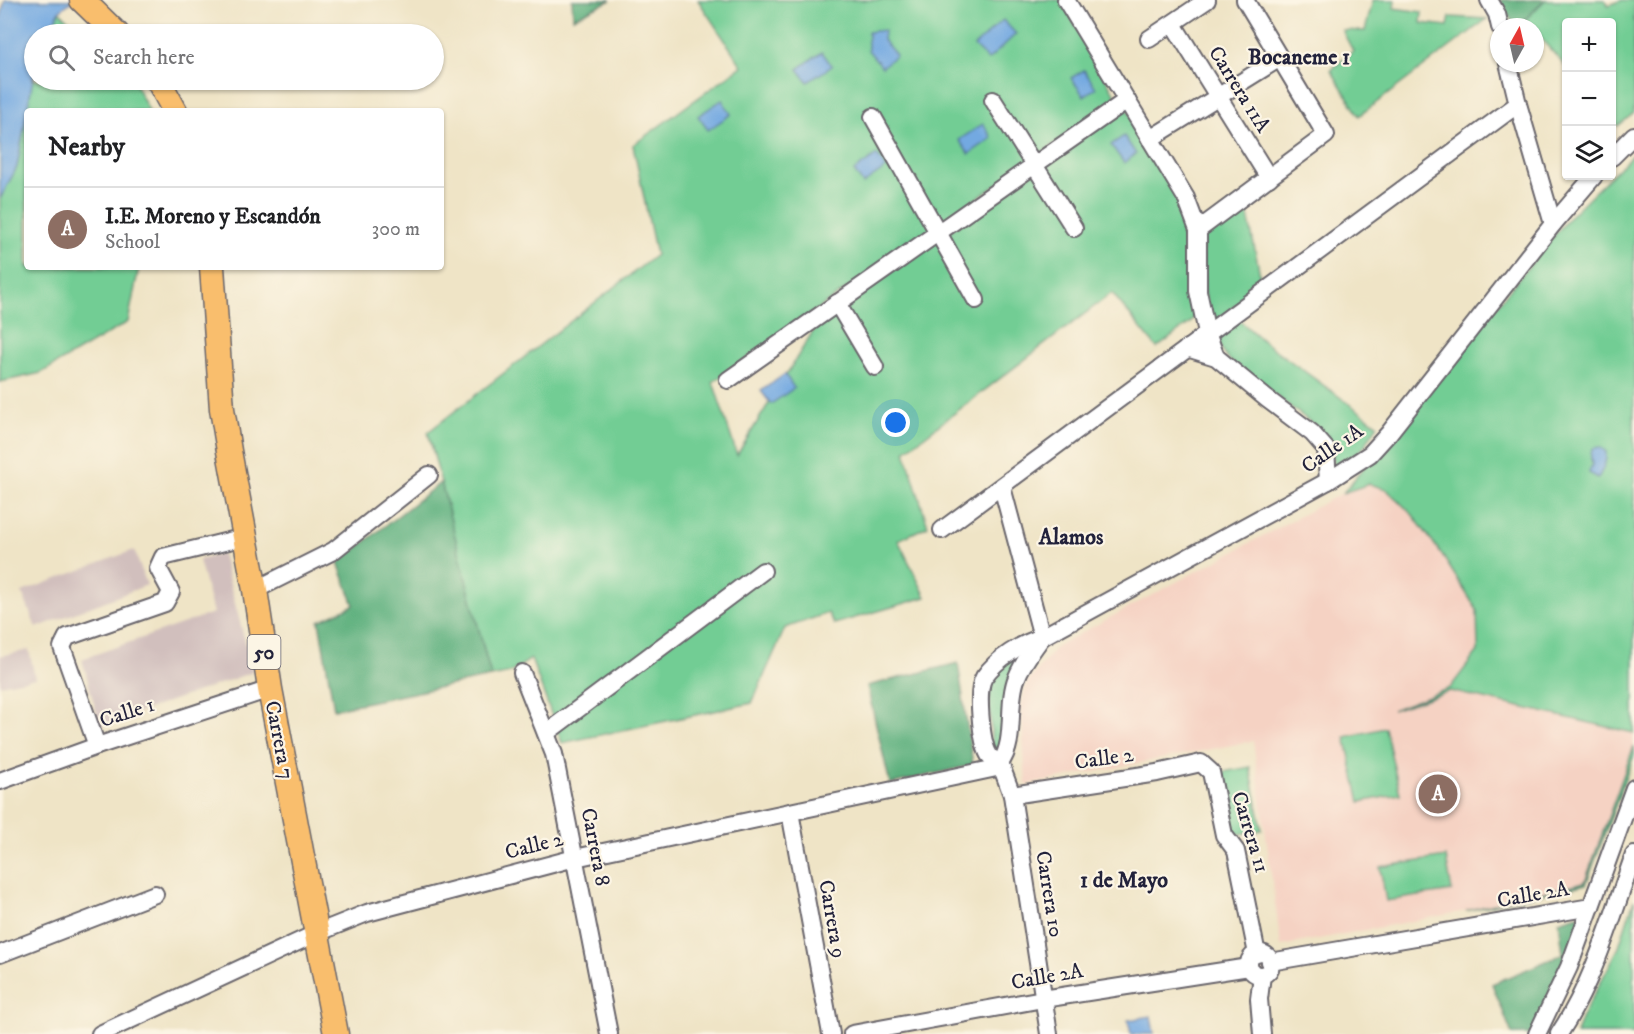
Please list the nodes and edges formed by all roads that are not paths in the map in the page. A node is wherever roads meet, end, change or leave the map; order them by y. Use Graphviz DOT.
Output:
graph roads {
  1 [pos="82,0"];
  2 [pos="1066,0"];
  3 [pos="1207,0"];
  4 [pos="1245,0"];
  5 [pos="1490,0"];
  6 [pos="1498,18"];
  7 [pos="105,24"];
  8 [pos="1173,24"];
  9 [pos="1149,39"];
  10 [pos="1280,58"];
  11 [pos="1510,72"];
  12 [pos="163,90"];
  13 [pos="1218,96"];
  14 [pos="993,100"];
  15 [pos="1127,100"];
  16 [pos="1518,104"];
  17 [pos="173,108"];
  18 [pos="873,117"];
  19 [pos="1634,135"];
  20 [pos="1150,139"];
  21 [pos="1616,152"];
  22 [pos="1034,165"];
  23 [pos="1269,178"];
  24 [pos="1591,180"];
  25 [pos="1553,224"];
  26 [pos="1074,228"];
  27 [pos="1198,230"];
  28 [pos="938,232"];
  29 [pos="212,270"];
  30 [pos="976,300"];
  31 [pos="837,303"];
  32 [pos="1207,333"];
  33 [pos="1187,348"];
  34 [pos="1216,357"];
  35 [pos="874,367"];
  36 [pos="728,381"];
  37 [pos="429,475"];
  38 [pos="1328,481"];
  39 [pos="1002,487"];
  40 [pos="942,530"];
  41 [pos="245,537"];
  42 [pos="763,571"];
  43 [pos="255,590"];
  44 [pos="1041,637"];
  45 [pos="522,674"];
  46 [pos="270,689"];
  47 [pos="546,733"];
  48 [pos="97,746"];
  49 [pos="1201,763"];
  50 [pos="1001,765"];
  51 [pos="0,781"];
  52 [pos="1634,788"];
  53 [pos="1012,795"];
  54 [pos="790,812"];
  55 [pos="1613,846"];
  56 [pos="1634,854"];
  57 [pos="575,858"];
  58 [pos="155,894"];
  59 [pos="1591,907"];
  60 [pos="317,933"];
  61 [pos="0,954"];
  62 [pos="1260,964"];
  63 [pos="1044,999"];
  64 [pos="100,1034"];
  65 [pos="336,1034"];
  66 [pos="609,1034"];
  67 [pos="831,1034"];
  68 [pos="852,1034"];
  69 [pos="1049,1034"];
  70 [pos="1262,1034"];
  71 [pos="1537,1034"];
  72 [pos="1559,1034"];
  1 -- 7 [label="highway"];
  2 -- 15 [label="street"];
  3 -- 8 [label="street"];
  4 -- 10 [label="street"];
  5 -- 6 [label="street"];
  8 -- 9 [label="street"];
  8 -- 13 [label="street, Carrera 11A"];
  10 -- 13 [label="street"];
  10 -- 23 [label="street"];
  11 -- 16 [label="street"];
  12 -- 17 [label="highway"];
  13 -- 20 [label="street"];
  13 -- 23 [label="street, Carrera 11A"];
  14 -- 22 [label="street"];
  15 -- 20 [label="street"];
  15 -- 22 [label="street"];
  16 -- 25 [label="street"];
  16 -- 32 [label="street"];
  18 -- 28 [label="street"];
  19 -- 21 [label="street"];
  20 -- 27 [label="street"];
  22 -- 26 [label="street"];
  22 -- 28 [label="street"];
  23 -- 27 [label="street"];
  24 -- 25 [label="street, Calle 1A"];
  25 -- 38 [label="street, Calle 1A"];
  27 -- 32 [label="street"];
  28 -- 30 [label="street"];
  28 -- 31 [label="street"];
  29 -- 41 [label="highway, Carrera 7 / 50"];
  31 -- 35 [label="street"];
  31 -- 36 [label="street"];
  32 -- 33 [label="street"];
  32 -- 34 [label="street"];
  33 -- 34 [label="street"];
  33 -- 39 [label="street"];
  34 -- 38 [label="street"];
  37 -- 43 [label="street"];
  38 -- 44 [label="street, Calle 1A"];
  39 -- 40 [label="street"];
  39 -- 44 [label="street"];
  41 -- 43 [label="highway, Carrera 7 / 50"];
  41 -- 48 [label="street"];
  42 -- 47 [label="street"];
  43 -- 46 [label="highway, Carrera 7 / 50"];
  44 -- 50 [label="street"];
  44 -- 50 [label="street, Carrera 10"];
  45 -- 47 [label="street, Carrera 8"];
  46 -- 48 [label="street, Calle 1"];
  46 -- 60 [label="highway, Carrera 7 / 50"];
  47 -- 57 [label="street, Carrera 8"];
  48 -- 51 [label="street, Calle 1"];
  49 -- 53 [label="street, Calle 2"];
  49 -- 62 [label="street, Carrera 11"];
  50 -- 53 [label="street, Carrera 10"];
  50 -- 54 [label="street, Calle 2"];
  52 -- 55 [label="street"];
  53 -- 63 [label="street, Carrera 10"];
  54 -- 57 [label="street, Calle 2"];
  54 -- 67 [label="street, Carrera 9"];
  55 -- 56 [label="street"];
  55 -- 59 [label="street"];
  56 -- 72 [label="street"];
  57 -- 60 [label="street, Calle 2"];
  57 -- 66 [label="street, Carrera 8"];
  58 -- 61 [label="street"];
  59 -- 62 [label="street, Calle 2A"];
  59 -- 71 [label="street"];
  60 -- 64 [label="street, Calle 2"];
  60 -- 65 [label="highway, Carrera 7 / 50"];
  62 -- 63 [label="street, Calle 2A"];
  62 -- 70 [label="street, Carrera 11"];
  63 -- 68 [label="street, Calle 2A"];
  63 -- 69 [label="street, Carrera 10"];
}
